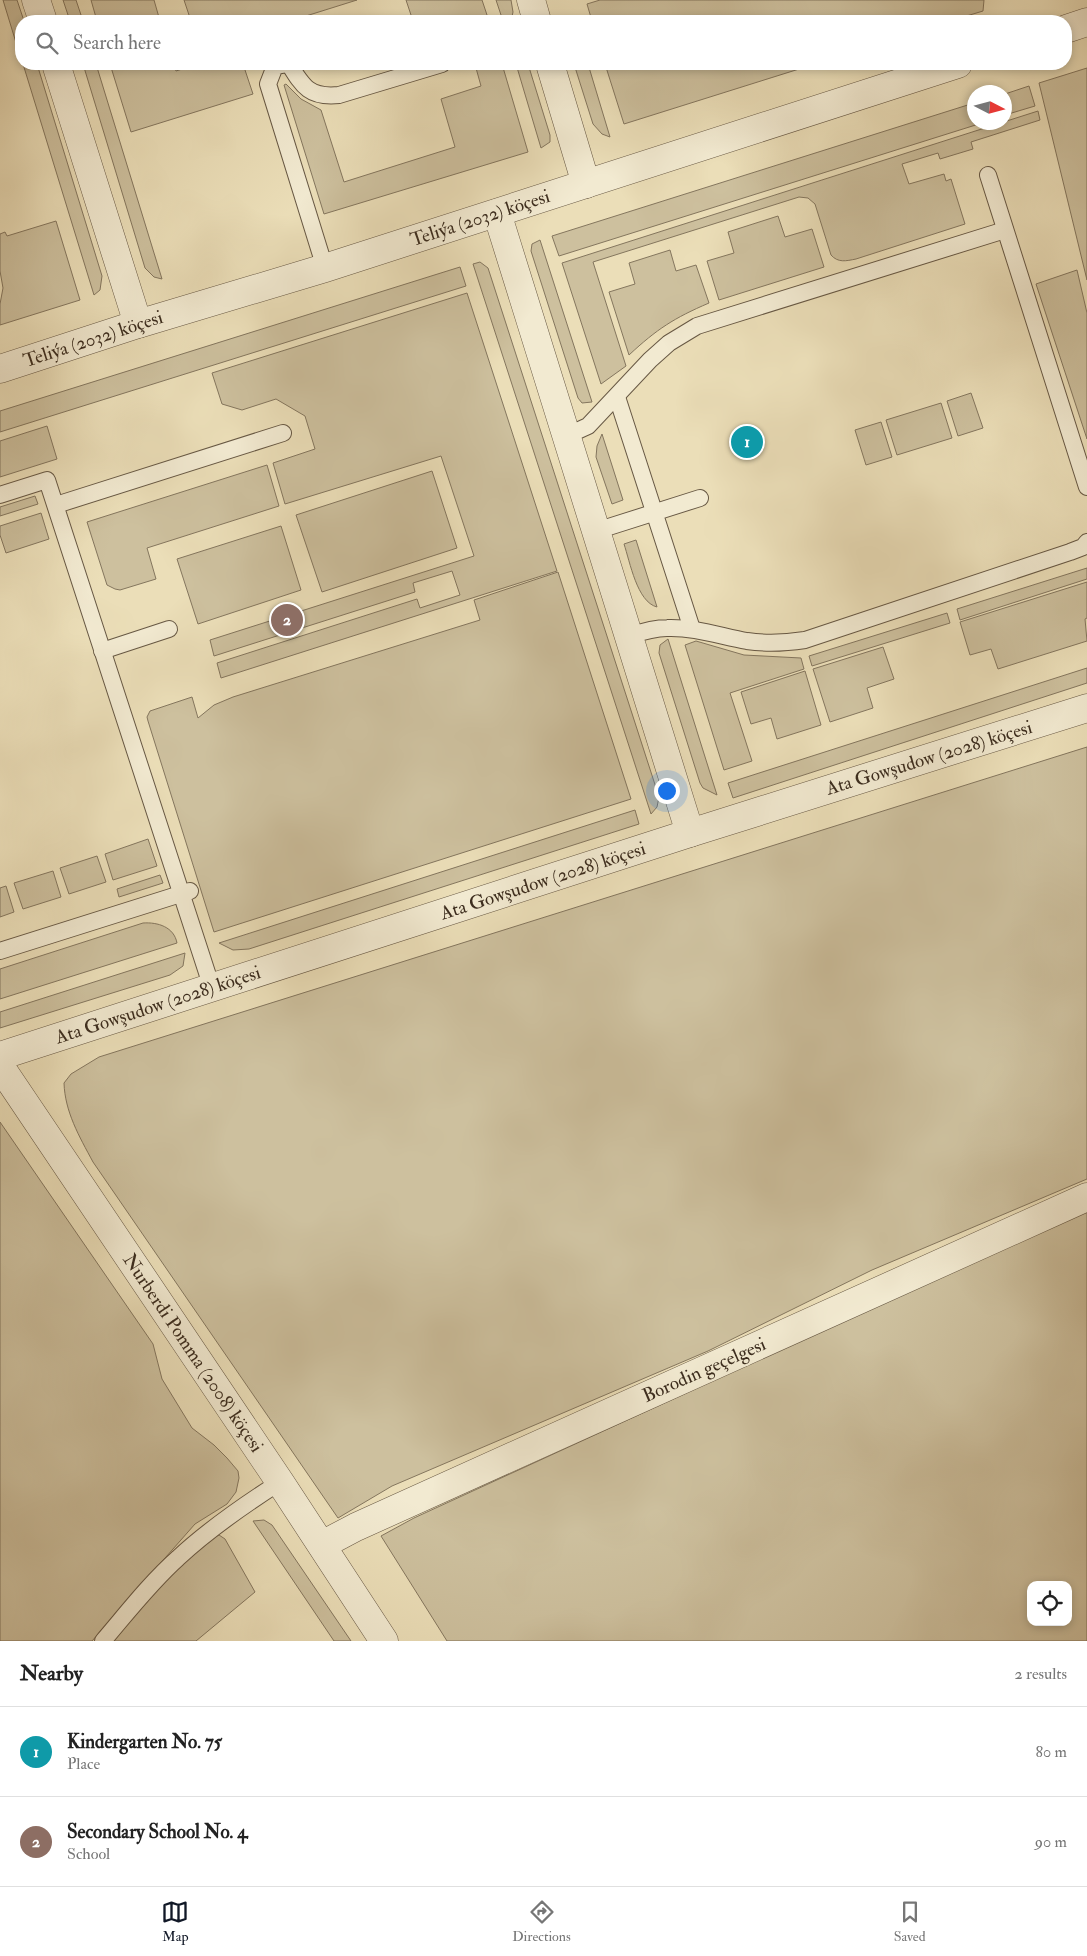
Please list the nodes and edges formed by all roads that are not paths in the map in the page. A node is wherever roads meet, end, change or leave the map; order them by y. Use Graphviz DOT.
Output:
graph roads {
  1 [pos="36,0"];
  2 [pos="41,15"];
  3 [pos="1087,22"];
  4 [pos="1072,27"];
  5 [pos="58,70"];
  6 [pos="273,70"];
  7 [pos="293,70"];
  8 [pos="422,70"];
  9 [pos="552,70"];
  10 [pos="939,70"];
  11 [pos="988,175"];
  12 [pos="586,184"];
  13 [pos="497,213"];
  14 [pos="1005,230"];
  15 [pos="325,268"];
  16 [pos="138,324"];
  17 [pos="0,369"];
  18 [pos="617,397"];
  19 [pos="283,433"];
  20 [pos="566,436"];
  21 [pos="1087,488"];
  22 [pos="0,495"];
  23 [pos="700,498"];
  24 [pos="56,505"];
  25 [pos="654,513"];
  26 [pos="596,531"];
  27 [pos="1087,542"];
  28 [pos="170,629"];
  29 [pos="692,629"];
  30 [pos="629,636"];
  31 [pos="102,651"];
  32 [pos="1087,708"];
  33 [pos="690,833"];
  34 [pos="186,893"];
  35 [pos="0,951"];
  36 [pos="212,988"];
  37 [pos="0,1056"];
  38 [pos="0,1066"];
  39 [pos="1087,1197"];
  40 [pos="280,1482"];
  41 [pos="322,1546"];
  42 [pos="103,1641"];
  43 [pos="384,1641"];
  1 -- 2 [label="street"];
  3 -- 4 [label="street"];
  5 -- 16 [label="street"];
  6 -- 15 [label="lane"];
  7 -- 8 [label="lane"];
  9 -- 12 [label="street"];
  10 -- 12 [label="street, Teliýa (2032) köçesi"];
  11 -- 14 [label="lane"];
  12 -- 13 [label="street, Teliýa (2032) köçesi"];
  13 -- 15 [label="street, Teliýa (2032) köçesi"];
  13 -- 20 [label="street"];
  14 -- 18 [label="lane"];
  14 -- 21 [label="lane"];
  15 -- 16 [label="street, Teliýa (2032) köçesi"];
  16 -- 17 [label="street, Teliýa (2032) köçesi"];
  18 -- 20 [label="lane"];
  18 -- 25 [label="lane"];
  19 -- 24 [label="lane"];
  20 -- 26 [label="street"];
  22 -- 24 [label="lane"];
  23 -- 25 [label="lane"];
  24 -- 31 [label="lane"];
  25 -- 26 [label="lane"];
  25 -- 29 [label="lane"];
  26 -- 30 [label="street"];
  27 -- 29 [label="lane"];
  28 -- 31 [label="lane"];
  29 -- 30 [label="lane"];
  30 -- 33 [label="street"];
  31 -- 34 [label="lane"];
  32 -- 33 [label="street, Ata Gowşudow (2028) köçesi"];
  33 -- 36 [label="street, Ata Gowşudow (2028) köçesi"];
  34 -- 35 [label="lane"];
  34 -- 36 [label="lane"];
  36 -- 37 [label="street, Ata Gowşudow (2028) köçesi"];
  38 -- 40 [label="street, Nurberdi Pomma (2008) köçesi"];
  39 -- 41 [label="street, Borodin geçelgesi"];
  40 -- 41 [label="street, Nurberdi Pomma (2008) köçesi"];
  40 -- 42 [label="lane"];
  41 -- 43 [label="street, Nurberdi Pomma (2008) köçesi"];
}
